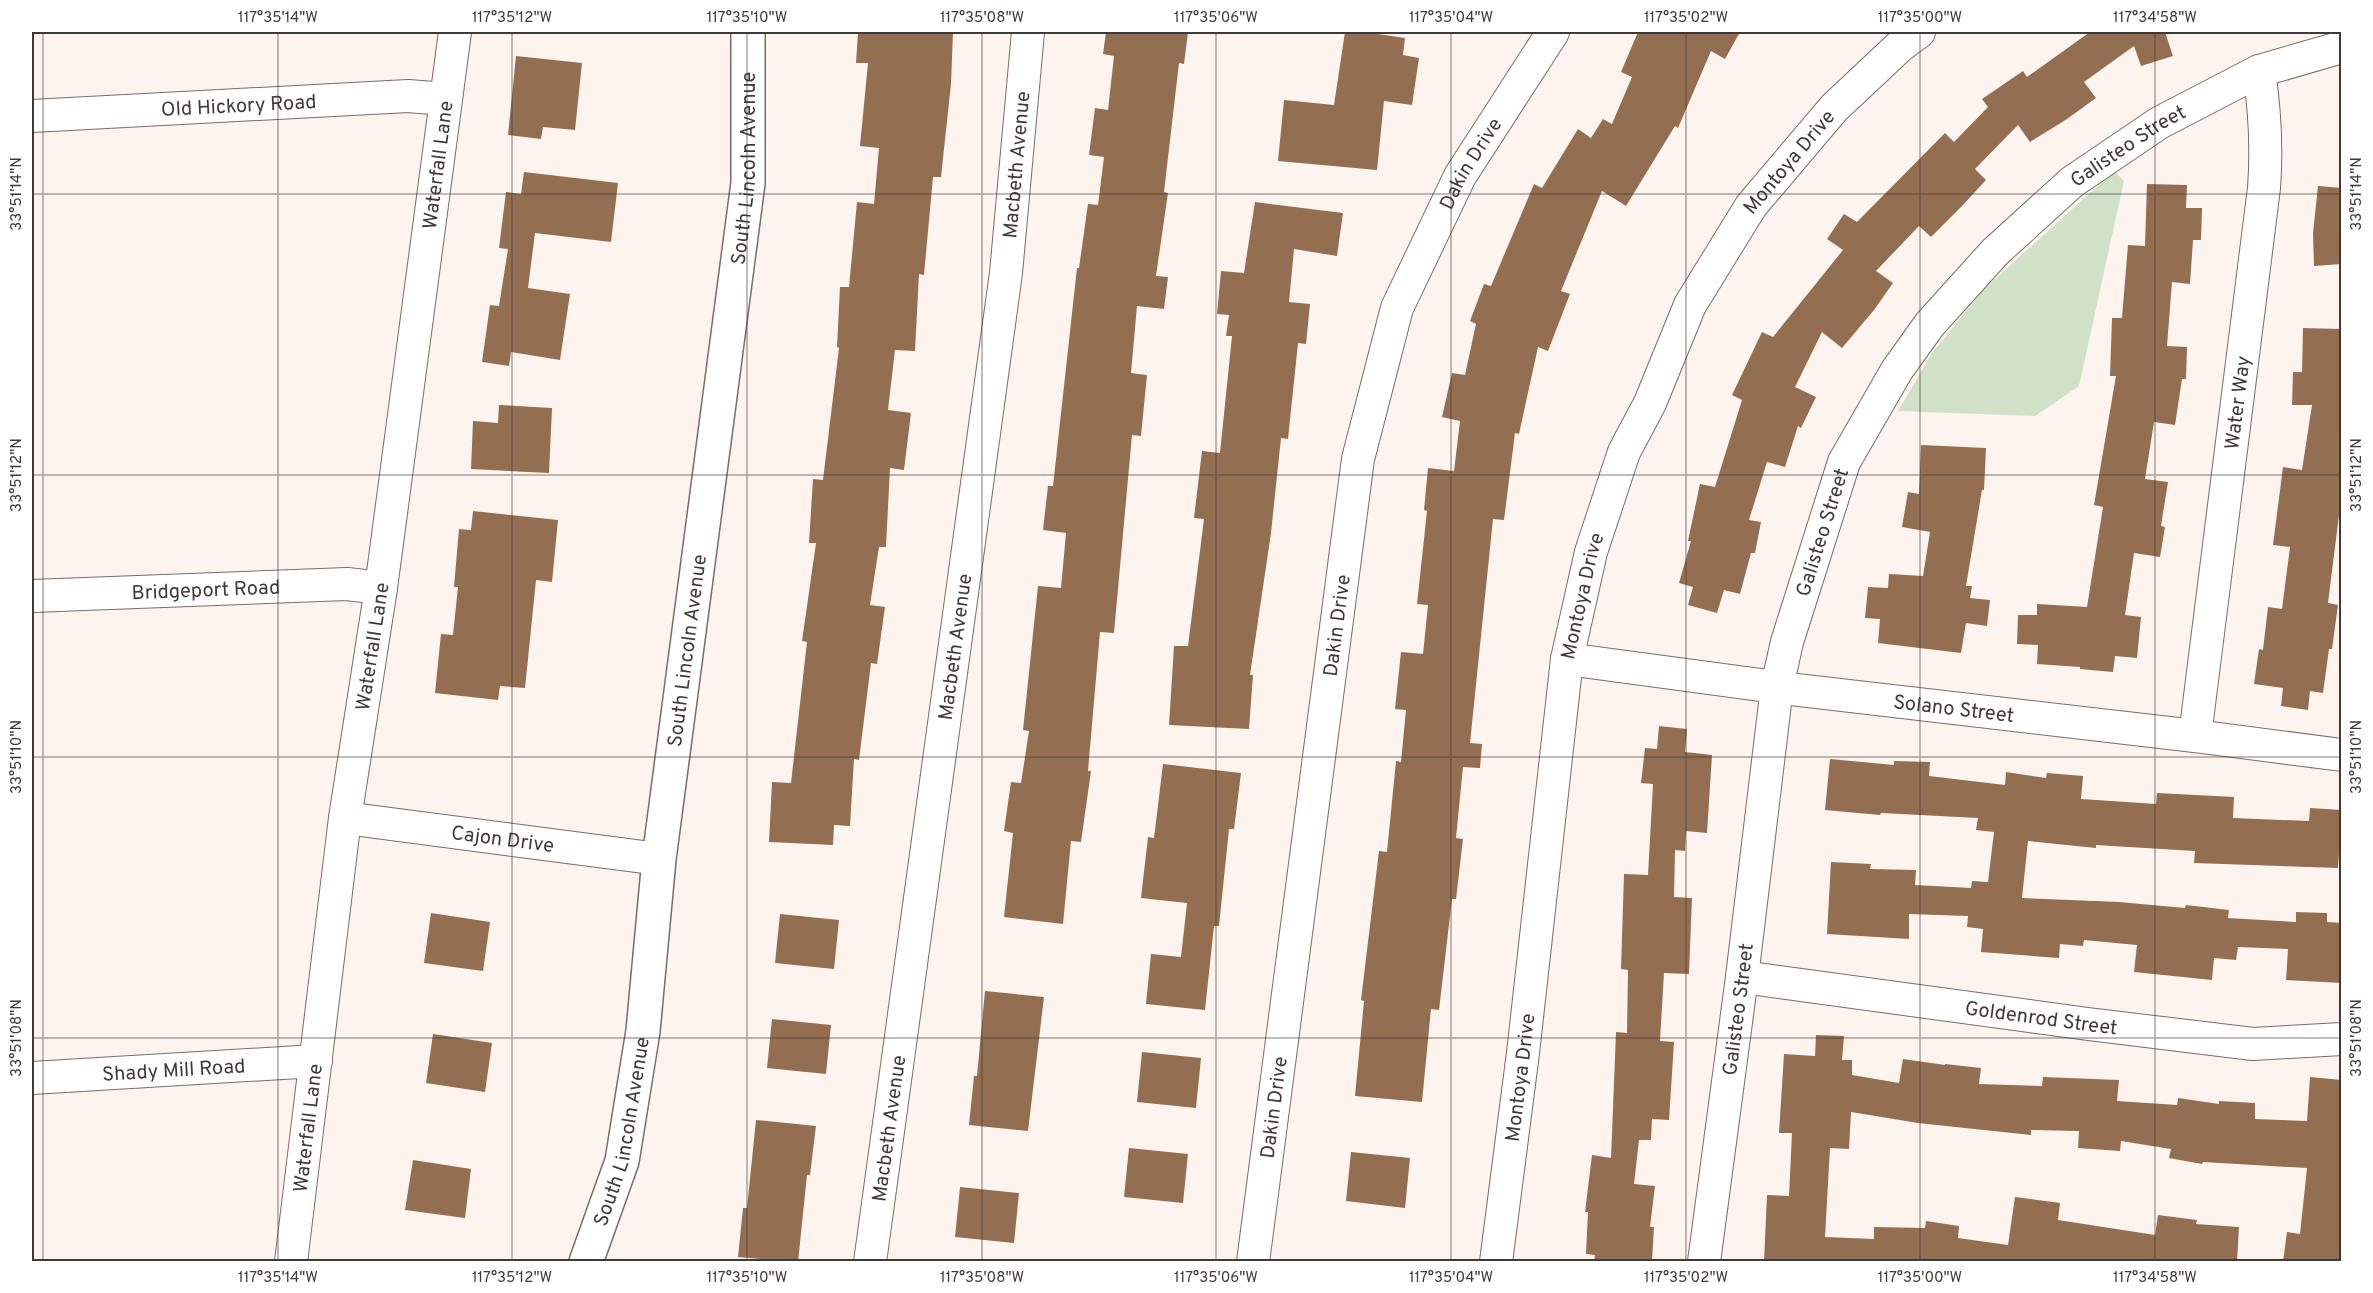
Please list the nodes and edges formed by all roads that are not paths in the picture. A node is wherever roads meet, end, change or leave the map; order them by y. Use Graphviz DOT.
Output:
graph roads {
  1 [pos="455,32"];
  2 [pos="748,32"];
  3 [pos="1028,32"];
  4 [pos="1553,32"];
  5 [pos="1902,36"];
  6 [pos="2342,46"];
  7 [pos="2259,70"];
  8 [pos="446,99"];
  9 [pos="32,116"];
  10 [pos="381,588"];
  11 [pos="32,596"];
  12 [pos="1566,659"];
  13 [pos="1777,687"];
  14 [pos="2195,736"];
  15 [pos="2342,755"];
  16 [pos="345,818"];
  17 [pos="659,859"];
  18 [pos="1742,977"];
  19 [pos="2342,1039"];
  20 [pos="316,1061"];
  21 [pos="32,1078"];
  22 [pos="291,1262"];
  23 [pos="586,1262"];
  24 [pos="870,1262"];
  25 [pos="1253,1262"];
  26 [pos="1496,1262"];
  27 [pos="1704,1262"];
  1 -- 8 [label="street, Waterfall Lane"];
  2 -- 17 [label="main road, South Lincoln Avenue"];
  3 -- 24 [label="street, Macbeth Avenue"];
  4 -- 25 [label="street, Dakin Drive"];
  5 -- 12 [label="street, Montoya Drive"];
  6 -- 7 [label="street, Galisteo Street"];
  7 -- 13 [label="street, Galisteo Street"];
  7 -- 14 [label="street, Water Way"];
  8 -- 9 [label="street, Old Hickory Road"];
  8 -- 10 [label="street, Waterfall Lane"];
  10 -- 11 [label="street, Bridgeport Road"];
  10 -- 16 [label="street, Waterfall Lane"];
  12 -- 13 [label="street, Solano Street"];
  12 -- 26 [label="street, Montoya Drive"];
  13 -- 14 [label="street, Solano Street"];
  13 -- 18 [label="street, Galisteo Street"];
  14 -- 15 [label="street, Solano Street"];
  16 -- 17 [label="street, Cajon Drive"];
  16 -- 20 [label="street, Waterfall Lane"];
  17 -- 23 [label="main road, South Lincoln Avenue"];
  18 -- 19 [label="street, Goldenrod Street"];
  18 -- 27 [label="street, Galisteo Street"];
  20 -- 21 [label="street, Shady Mill Road"];
  20 -- 22 [label="street, Waterfall Lane"];
}
